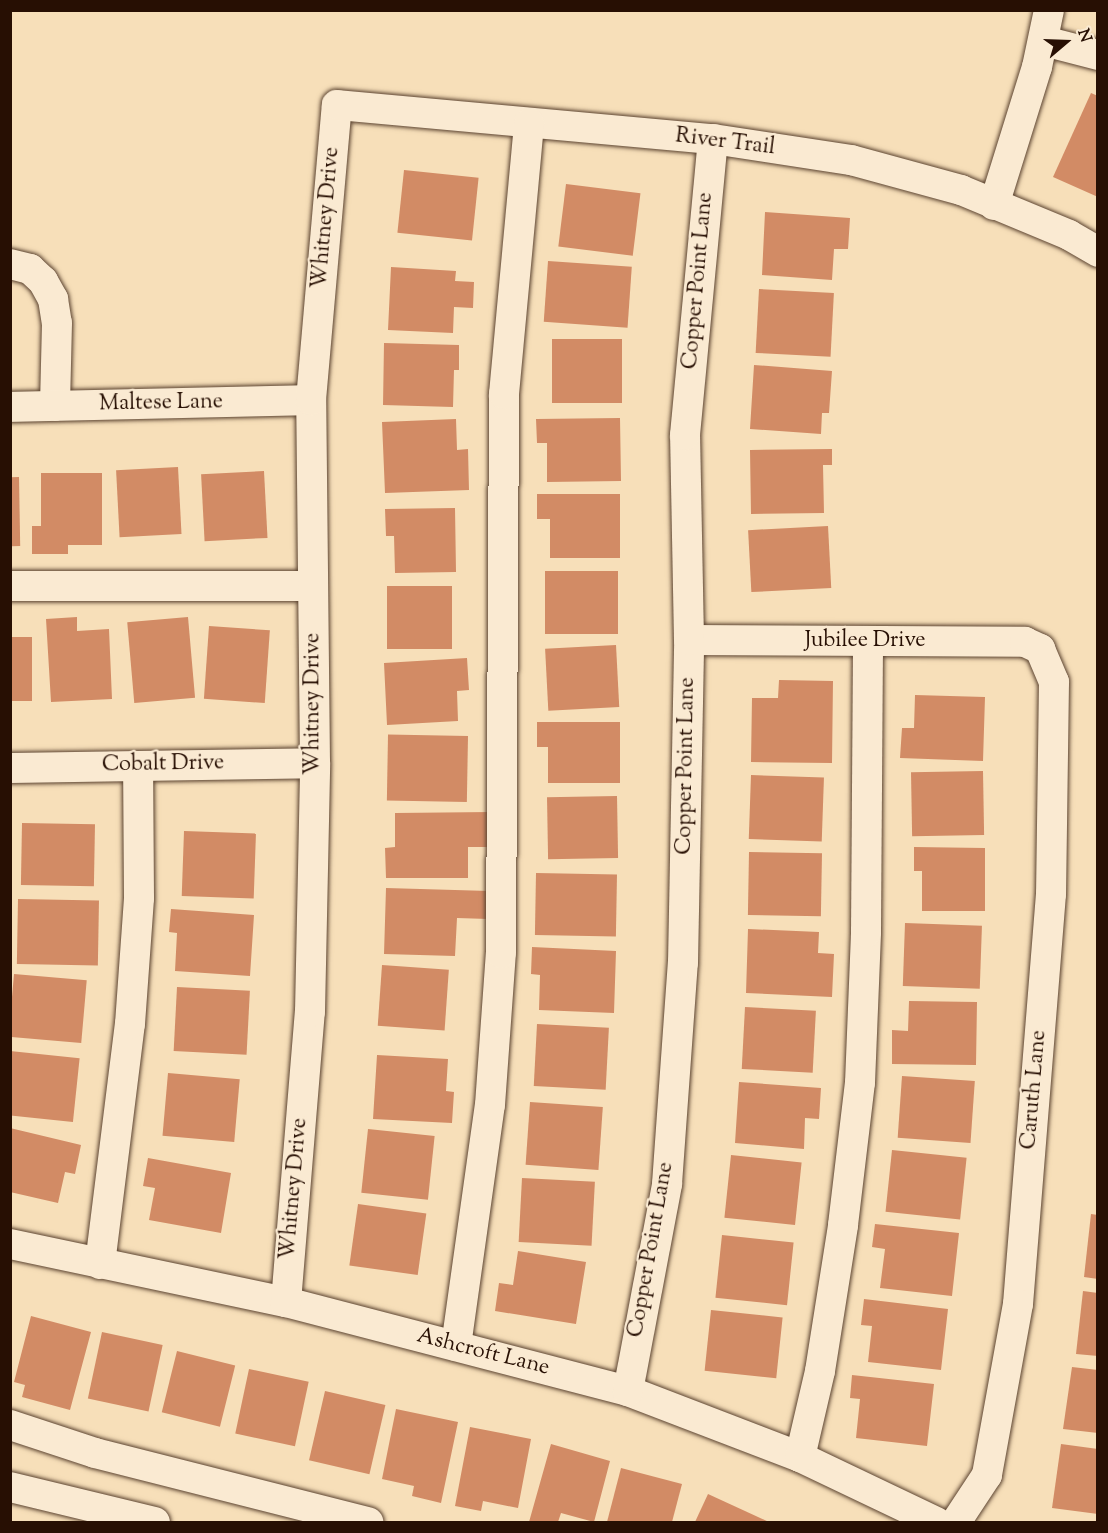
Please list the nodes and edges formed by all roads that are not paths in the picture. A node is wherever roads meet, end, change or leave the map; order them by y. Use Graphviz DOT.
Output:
graph roads {
  1 [pos="1048,10"];
  2 [pos="1044,41"];
  3 [pos="1098,55"];
  4 [pos="337,105"];
  5 [pos="529,123"];
  6 [pos="713,139"];
  7 [pos="994,205"];
  8 [pos="1098,252"];
  9 [pos="10,264"];
  10 [pos="311,400"];
  11 [pos="55,406"];
  12 [pos="10,407"];
  13 [pos="10,586"];
  14 [pos="313,586"];
  15 [pos="689,640"];
  16 [pos="868,643"];
  17 [pos="1040,649"];
  18 [pos="315,763"];
  19 [pos="138,766"];
  20 [pos="10,768"];
  21 [pos="11,1249"];
  22 [pos="100,1264"];
  23 [pos="286,1302"];
  24 [pos="456,1346"];
  25 [pos="628,1390"];
  26 [pos="10,1425"];
  27 [pos="800,1457"];
  28 [pos="10,1487"];
  29 [pos="888,1512"];
  30 [pos="155,1522"];
  31 [pos="368,1522"];
  32 [pos="936,1522"];
  33 [pos="956,1522"];
  1 -- 2 [label="street"];
  2 -- 3 [label="street"];
  2 -- 7 [label="street"];
  4 -- 5 [label="street, River Trail"];
  4 -- 10 [label="street, Whitney Drive"];
  5 -- 6 [label="street, River Trail"];
  5 -- 24 [label="street"];
  6 -- 7 [label="street, River Trail"];
  6 -- 15 [label="street, Copper Point Lane"];
  7 -- 8 [label="street, River Trail"];
  9 -- 11 [label="street"];
  10 -- 11 [label="street, Maltese Lane"];
  10 -- 14 [label="street, Whitney Drive"];
  11 -- 12 [label="street, Maltese Lane"];
  13 -- 14 [label="street"];
  14 -- 18 [label="street, Whitney Drive"];
  15 -- 16 [label="street, Jubilee Drive"];
  15 -- 25 [label="street, Copper Point Lane"];
  16 -- 17 [label="street, Jubilee Drive"];
  16 -- 27 [label="street"];
  17 -- 33 [label="street, Caruth Lane"];
  18 -- 19 [label="street, Cobalt Drive"];
  18 -- 23 [label="street, Whitney Drive"];
  19 -- 20 [label="street, Cobalt Drive"];
  19 -- 22 [label="street"];
  21 -- 22 [label="street, Ashcroft Lane"];
  22 -- 23 [label="street, Ashcroft Lane"];
  23 -- 24 [label="street, Ashcroft Lane"];
  24 -- 25 [label="street, Ashcroft Lane"];
  25 -- 27 [label="street, Ashcroft Lane"];
  26 -- 31 [label="street"];
  27 -- 29 [label="street, Ashcroft Lane"];
  28 -- 30 [label="street"];
  29 -- 32 [label="street, Ashcroft Lane"];
}
